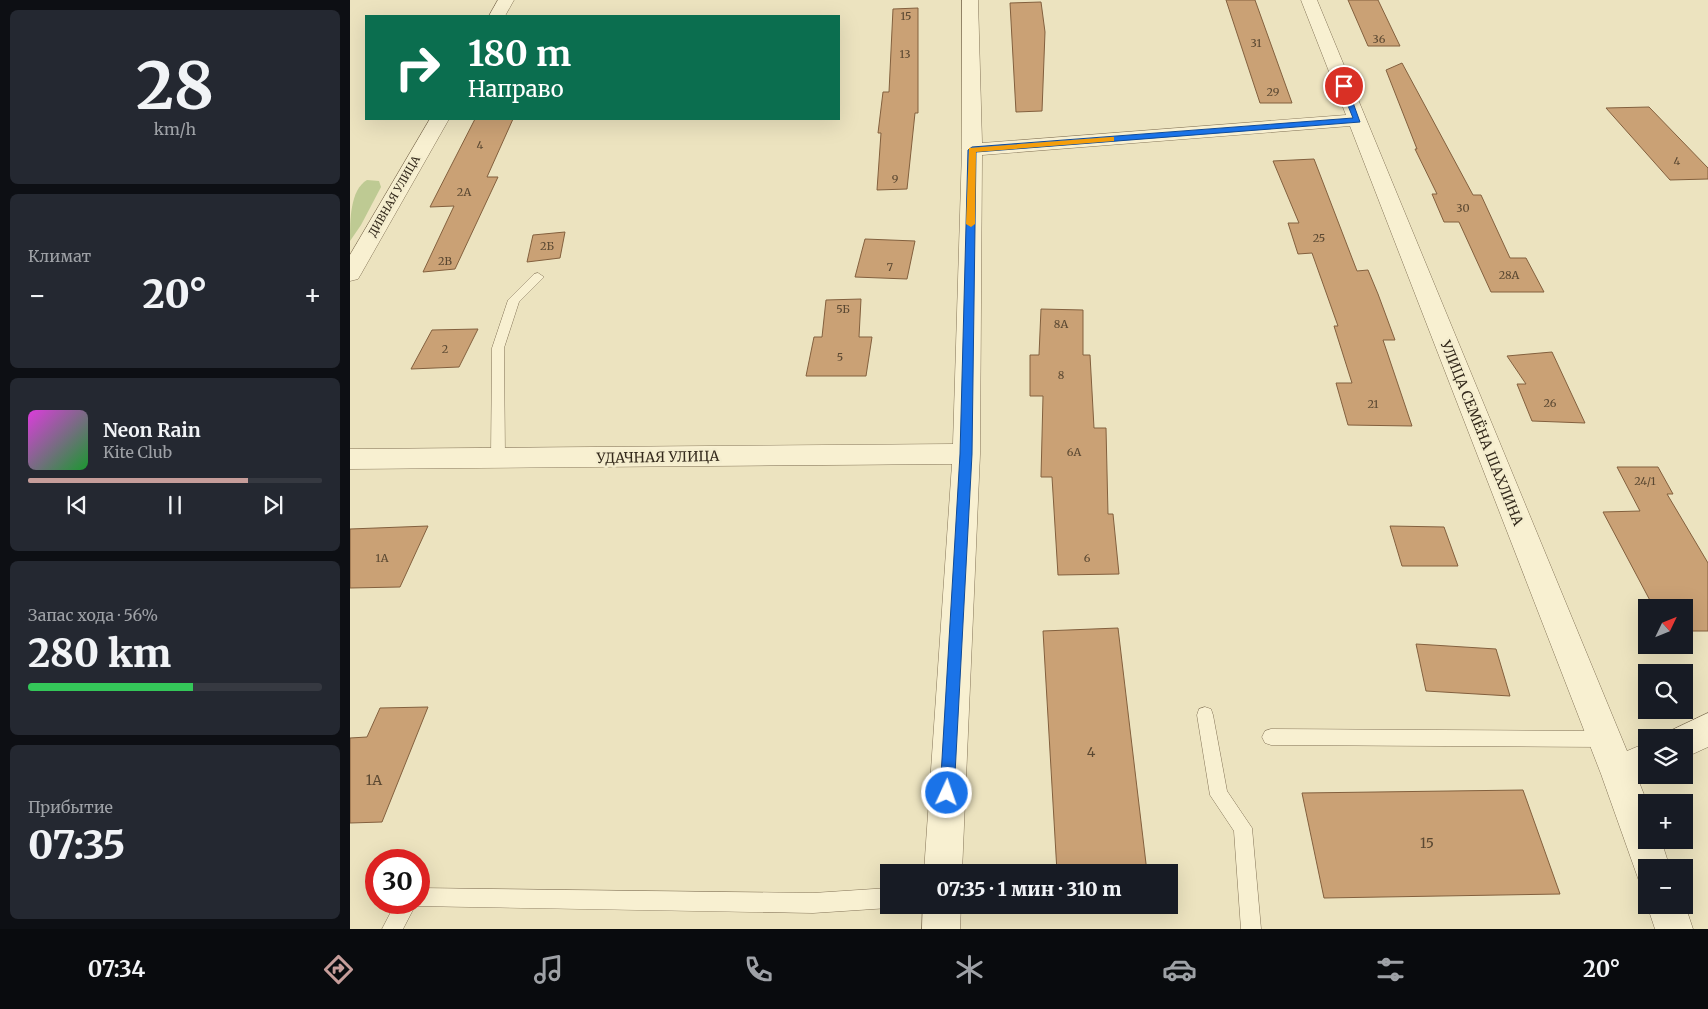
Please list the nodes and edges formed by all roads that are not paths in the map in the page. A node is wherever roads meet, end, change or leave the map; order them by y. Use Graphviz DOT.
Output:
graph roads {
  1 [pos="506,0"];
  2 [pos="970,0"];
  3 [pos="1309,0"];
  4 [pos="498,15"];
  5 [pos="438,120"];
  6 [pos="1358,120"];
  7 [pos="972,150"];
  8 [pos="350,274"];
  9 [pos="538,277"];
  10 [pos="966,454"];
  11 [pos="350,459"];
  12 [pos="498,459"];
  13 [pos="1205,716"];
  14 [pos="1708,729"];
  15 [pos="1271,737"];
  16 [pos="1693,737"];
  17 [pos="1605,739"];
  18 [pos="1633,767"];
  19 [pos="1650,859"];
  20 [pos="943,864"];
  21 [pos="430,898"];
  22 [pos="880,898"];
  23 [pos="400,914"];
  24 [pos="942,914"];
  25 [pos="1669,914"];
  26 [pos="392,929"];
  27 [pos="941,929"];
  28 [pos="1251,929"];
  29 [pos="1674,929"];
  1 -- 4 [label="street"];
  2 -- 7 [label="street"];
  3 -- 6 [label="street, УЛИЦА СЕМЁНА ШАХЛИНА"];
  5 -- 8 [label="street, ДИВНАЯ УЛИЦА"];
  6 -- 7 [label="street"];
  6 -- 17 [label="street, УЛИЦА СЕМЁНА ШАХЛИНА"];
  7 -- 10 [label="street"];
  9 -- 12 [label="lane"];
  10 -- 12 [label="street, УДАЧНАЯ УЛИЦА"];
  10 -- 20 [label="street"];
  11 -- 12 [label="street, УДАЧНАЯ УЛИЦА"];
  13 -- 28 [label="lane"];
  14 -- 16 [label="street"];
  15 -- 17 [label="lane"];
  17 -- 18 [label="street, УЛИЦА СЕМЁНА ШАХЛИНА"];
  18 -- 19 [label="street, УЛИЦА СЕМЁНА ШАХЛИНА"];
  21 -- 22 [label="lane"];
  23 -- 26 [label="lane"];
  24 -- 27 [label="street"];
  25 -- 29 [label="street"];
}
